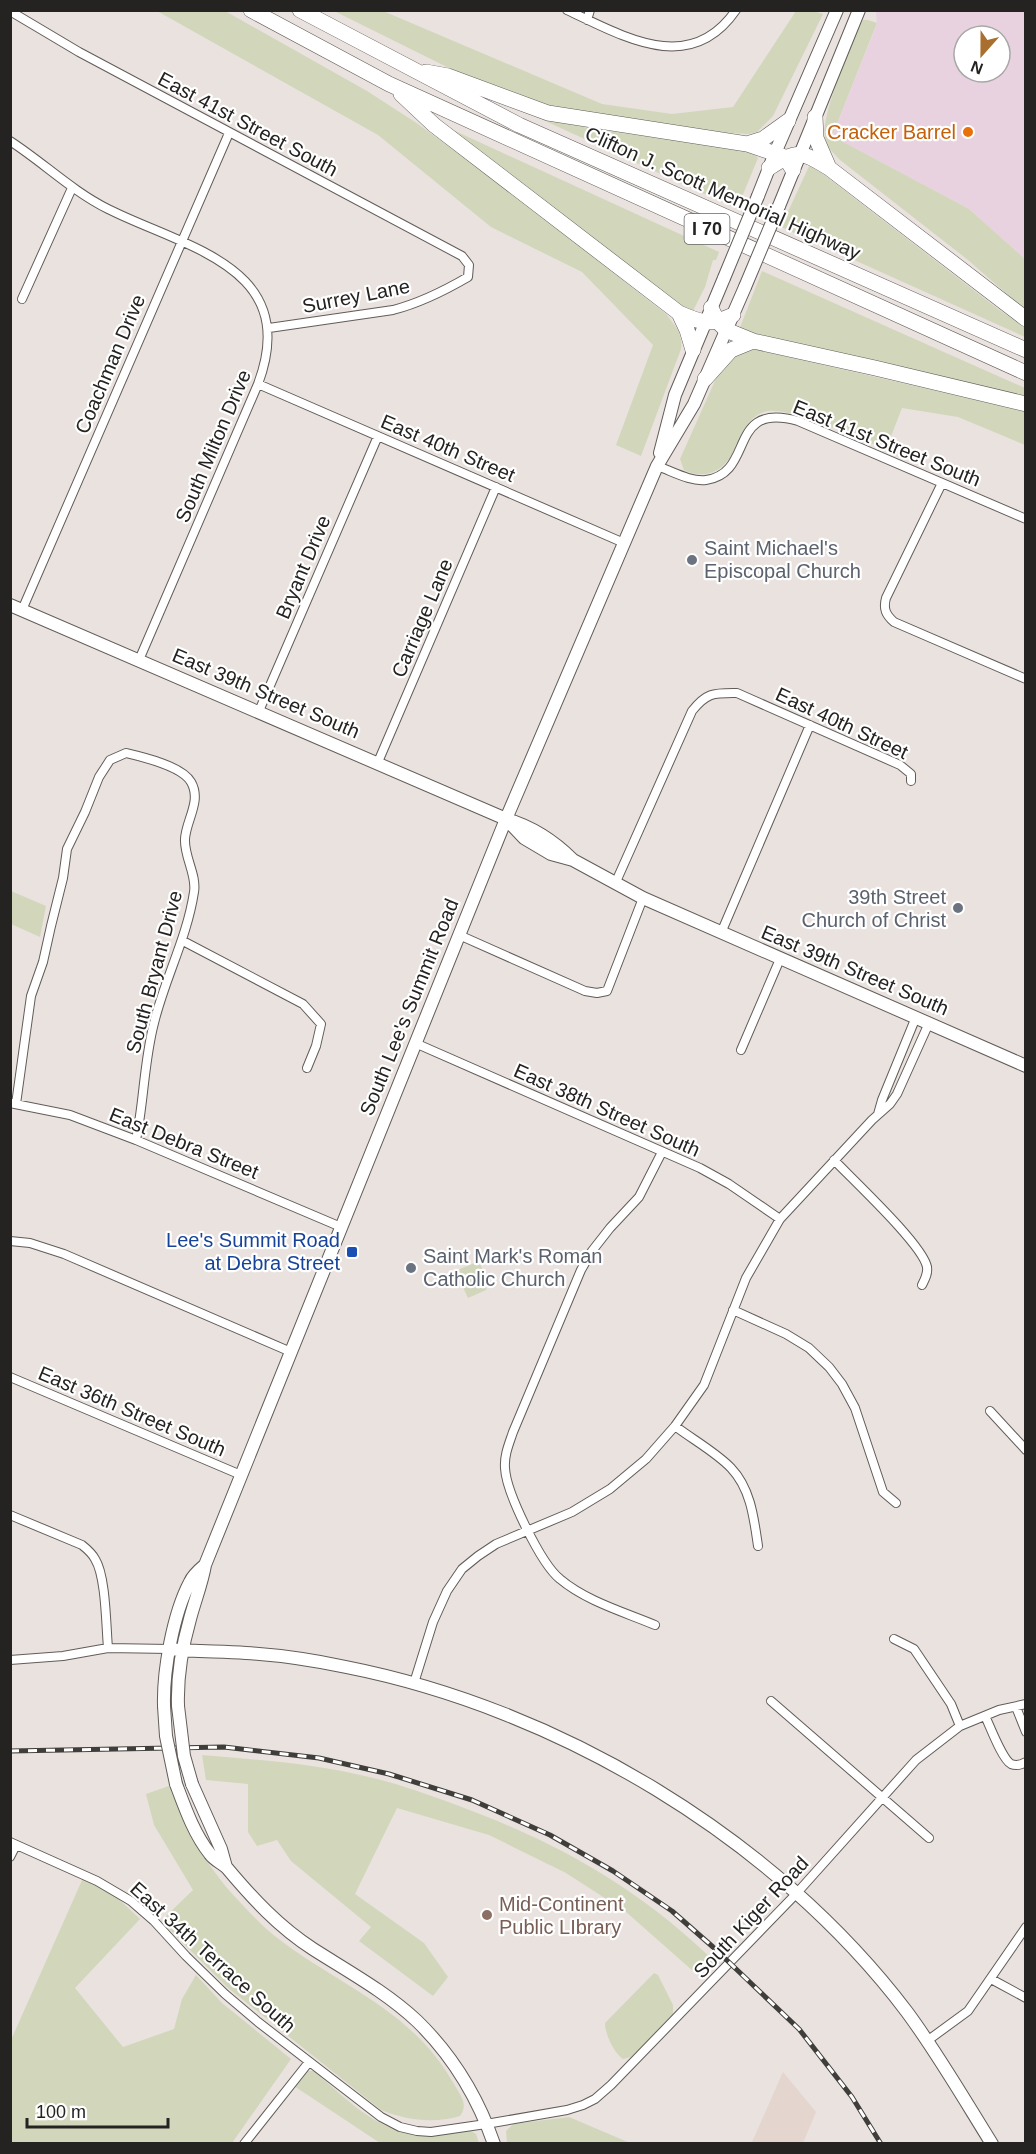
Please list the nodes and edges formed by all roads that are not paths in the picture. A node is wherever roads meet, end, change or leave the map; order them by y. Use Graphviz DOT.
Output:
graph roads {
  1 [pos="252,10"];
  2 [pos="300,10"];
  3 [pos="567,10"];
  4 [pos="590,10"];
  5 [pos="736,10"];
  6 [pos="837,10"];
  7 [pos="859,10"];
  8 [pos="10,11"];
  9 [pos="587,20"];
  10 [pos="406,67"];
  11 [pos="390,84"];
  12 [pos="815,117"];
  13 [pos="788,121"];
  14 [pos="229,133"];
  15 [pos="10,141"];
  16 [pos="747,144"];
  17 [pos="788,158"];
  18 [pos="769,168"];
  19 [pos="829,168"];
  20 [pos="72,188"];
  21 [pos="181,241"];
  22 [pos="469,266"];
  23 [pos="22,299"];
  24 [pos="679,313"];
  25 [pos="1026,319"];
  26 [pos="718,320"];
  27 [pos="269,328"];
  28 [pos="753,341"];
  29 [pos="693,350"];
  30 [pos="1026,350"];
  31 [pos="1026,373"];
  32 [pos="705,379"];
  33 [pos="258,384"];
  34 [pos="1026,404"];
  35 [pos="378,436"];
  36 [pos="657,466"];
  37 [pos="942,483"];
  38 [pos="496,487"];
  39 [pos="1026,519"];
  40 [pos="624,543"];
  41 [pos="16,607"];
  42 [pos="140,660"];
  43 [pos="1026,679"];
  44 [pos="259,711"];
  45 [pos="810,725"];
  46 [pos="378,762"];
  47 [pos="912,781"];
  48 [pos="506,819"];
  49 [pos="615,884"];
  50 [pos="643,898"];
  51 [pos="722,933"];
  52 [pos="459,935"];
  53 [pos="183,941"];
  54 [pos="780,959"];
  55 [pos="916,1017"];
  56 [pos="929,1023"];
  57 [pos="416,1043"];
  58 [pos="741,1050"];
  59 [pos="1026,1066"];
  60 [pos="307,1068"];
  61 [pos="13,1104"];
  62 [pos="878,1114"];
  63 [pos="136,1140"];
  64 [pos="662,1152"];
  65 [pos="834,1160"];
  66 [pos="780,1218"];
  67 [pos="341,1227"];
  68 [pos="10,1241"];
  69 [pos="922,1285"];
  70 [pos="733,1310"];
  71 [pos="291,1352"];
  72 [pos="10,1377"];
  73 [pos="990,1411"];
  74 [pos="675,1426"];
  75 [pos="1026,1450"];
  76 [pos="241,1475"];
  77 [pos="897,1503"];
  78 [pos="10,1515"];
  79 [pos="529,1531"];
  80 [pos="758,1546"];
  81 [pos="655,1625"];
  82 [pos="894,1639"];
  83 [pos="108,1648"];
  84 [pos="176,1650"];
  85 [pos="10,1660"];
  86 [pos="414,1683"];
  87 [pos="771,1701"];
  88 [pos="1026,1704"];
  89 [pos="1016,1707"];
  90 [pos="985,1716"];
  91 [pos="960,1726"];
  92 [pos="1026,1732"];
  93 [pos="1026,1762"];
  94 [pos="881,1798"];
  95 [pos="929,1838"];
  96 [pos="13,1843"];
  97 [pos="10,1857"];
  98 [pos="226,1867"];
  99 [pos="796,1894"];
  100 [pos="1026,1927"];
  101 [pos="991,1979"];
  102 [pos="1026,1998"];
  103 [pos="927,2041"];
  104 [pos="309,2062"];
  105 [pos="486,2124"];
  106 [pos="244,2144"];
  107 [pos="494,2144"];
  108 [pos="992,2144"];
  1 -- 11 [label="highway, I 70"];
  2 -- 10 [label="highway, I 70"];
  3 -- 9 [label="street"];
  4 -- 9 [label="street"];
  5 -- 9 [label="street"];
  6 -- 13 [label="main road, South Lee's Summit Road"];
  7 -- 12 [label="main road, South Lee's Summit Road"];
  8 -- 14 [label="street, East 41st Street South"];
  10 -- 16 [label="highway"];
  10 -- 30 [label="highway, Clifton J. Scott Memorial Highway / I 70"];
  11 -- 24 [label="highway"];
  11 -- 31 [label="highway, Clifton J. Scott Memorial Highway / I 70"];
  12 -- 17 [label="main road, South Lee's Summit Road"];
  12 -- 19 [label="highway"];
  13 -- 16 [label="highway"];
  13 -- 17 [label="main road, South Lee's Summit Road"];
  14 -- 21 [label="street, Coachman Drive"];
  14 -- 22 [label="street, East 41st Street South"];
  15 -- 20 [label="street, South Milton Drive"];
  16 -- 17 [label="highway"];
  17 -- 18 [label="highway"];
  17 -- 19 [label="highway"];
  17 -- 26 [label="main road, South Lee's Summit Road, bridge"];
  18 -- 26 [label="main road, South Lee's Summit Road, bridge"];
  19 -- 25 [label="highway"];
  20 -- 21 [label="street, South Milton Drive"];
  20 -- 23 [label="street"];
  21 -- 27 [label="street, South Milton Drive"];
  21 -- 41 [label="street, Coachman Drive"];
  22 -- 27 [label="street, Surrey Lane"];
  24 -- 26 [label="highway"];
  24 -- 29 [label="highway"];
  26 -- 28 [label="highway"];
  26 -- 29 [label="main road, South Lee's Summit Road"];
  26 -- 32 [label="main road, South Lee's Summit Road"];
  27 -- 33 [label="street, South Milton Drive"];
  28 -- 32 [label="highway"];
  28 -- 34 [label="highway"];
  29 -- 36 [label="main road, South Lee's Summit Road"];
  32 -- 36 [label="main road, South Lee's Summit Road"];
  33 -- 35 [label="street, East 40th Street"];
  33 -- 42 [label="street, South Milton Drive"];
  35 -- 38 [label="street, East 40th Street"];
  35 -- 44 [label="street, Bryant Drive"];
  36 -- 37 [label="street, East 41st Street South"];
  36 -- 40 [label="main road, South Lee's Summit Road"];
  37 -- 39 [label="street, East 41st Street South"];
  37 -- 43 [label="street"];
  38 -- 40 [label="street, East 40th Street"];
  38 -- 46 [label="street, Carriage Lane"];
  40 -- 48 [label="main road, South Lee's Summit Road"];
  41 -- 42 [label="main road, East 39th Street South"];
  42 -- 44 [label="main road, East 39th Street South"];
  44 -- 46 [label="main road, East 39th Street South"];
  45 -- 47 [label="street, East 40th Street"];
  45 -- 49 [label="street, East 40th Street"];
  45 -- 51 [label="street"];
  46 -- 48 [label="main road, East 39th Street South"];
  48 -- 49 [label="main road, East 39th Street South"];
  48 -- 52 [label="main road, South Lee's Summit Road"];
  49 -- 50 [label="main road, East 39th Street South"];
  50 -- 51 [label="main road, East 39th Street South"];
  50 -- 52 [label="street"];
  51 -- 54 [label="main road, East 39th Street South"];
  52 -- 57 [label="main road, South Lee's Summit Road"];
  53 -- 60 [label="street"];
  53 -- 61 [label="street, South Bryant Drive"];
  53 -- 63 [label="street, South Bryant Drive"];
  54 -- 55 [label="main road, East 39th Street South"];
  54 -- 58 [label="street"];
  55 -- 56 [label="main road, East 39th Street South"];
  55 -- 62 [label="street"];
  56 -- 59 [label="main road, East 39th Street South"];
  56 -- 62 [label="street"];
  57 -- 64 [label="street, East 38th Street South"];
  57 -- 67 [label="main road, South Lee's Summit Road"];
  61 -- 63 [label="street, East Debra Street"];
  62 -- 65 [label="street"];
  63 -- 67 [label="street, East Debra Street"];
  64 -- 66 [label="street, East 38th Street South"];
  64 -- 79 [label="street"];
  65 -- 66 [label="street"];
  65 -- 69 [label="street"];
  66 -- 70 [label="street"];
  67 -- 71 [label="main road, South Lee's Summit Road"];
  68 -- 71 [label="street"];
  70 -- 74 [label="street"];
  70 -- 77 [label="street"];
  71 -- 76 [label="main road, South Lee's Summit Road"];
  72 -- 76 [label="street, East 36th Street South"];
  73 -- 75 [label="street"];
  74 -- 79 [label="street"];
  74 -- 80 [label="street"];
  76 -- 84 [label="main road, South Lee's Summit Road"];
  78 -- 83 [label="street"];
  79 -- 81 [label="street"];
  79 -- 86 [label="street"];
  82 -- 91 [label="street"];
  83 -- 84 [label="street"];
  83 -- 85 [label="street"];
  84 -- 86 [label="main road"];
  84 -- 98 [label="main road, South Lee's Summit Road, bridge"];
  84 -- 98 [label="main road, South Lee's Summit Road, bridge"];
  86 -- 99 [label="main road"];
  87 -- 94 [label="street"];
  88 -- 89 [label="street, South Kiger Road"];
  89 -- 90 [label="street, South Kiger Road"];
  89 -- 92 [label="street"];
  90 -- 91 [label="street, South Kiger Road"];
  90 -- 93 [label="street"];
  91 -- 94 [label="street, South Kiger Road"];
  94 -- 95 [label="street"];
  94 -- 99 [label="street, South Kiger Road"];
  96 -- 97 [label="street"];
  96 -- 104 [label="street, East 34th Terrace South"];
  98 -- 105 [label="main road, South Lee's Summit Road"];
  99 -- 103 [label="main road"];
  99 -- 105 [label="street, South Kiger Road"];
  100 -- 101 [label="street"];
  101 -- 102 [label="street"];
  101 -- 103 [label="street"];
  103 -- 108 [label="main road"];
  104 -- 105 [label="street, East 34th Terrace South"];
  104 -- 106 [label="street"];
  105 -- 107 [label="main road, South Lee's Summit Road"];
}
